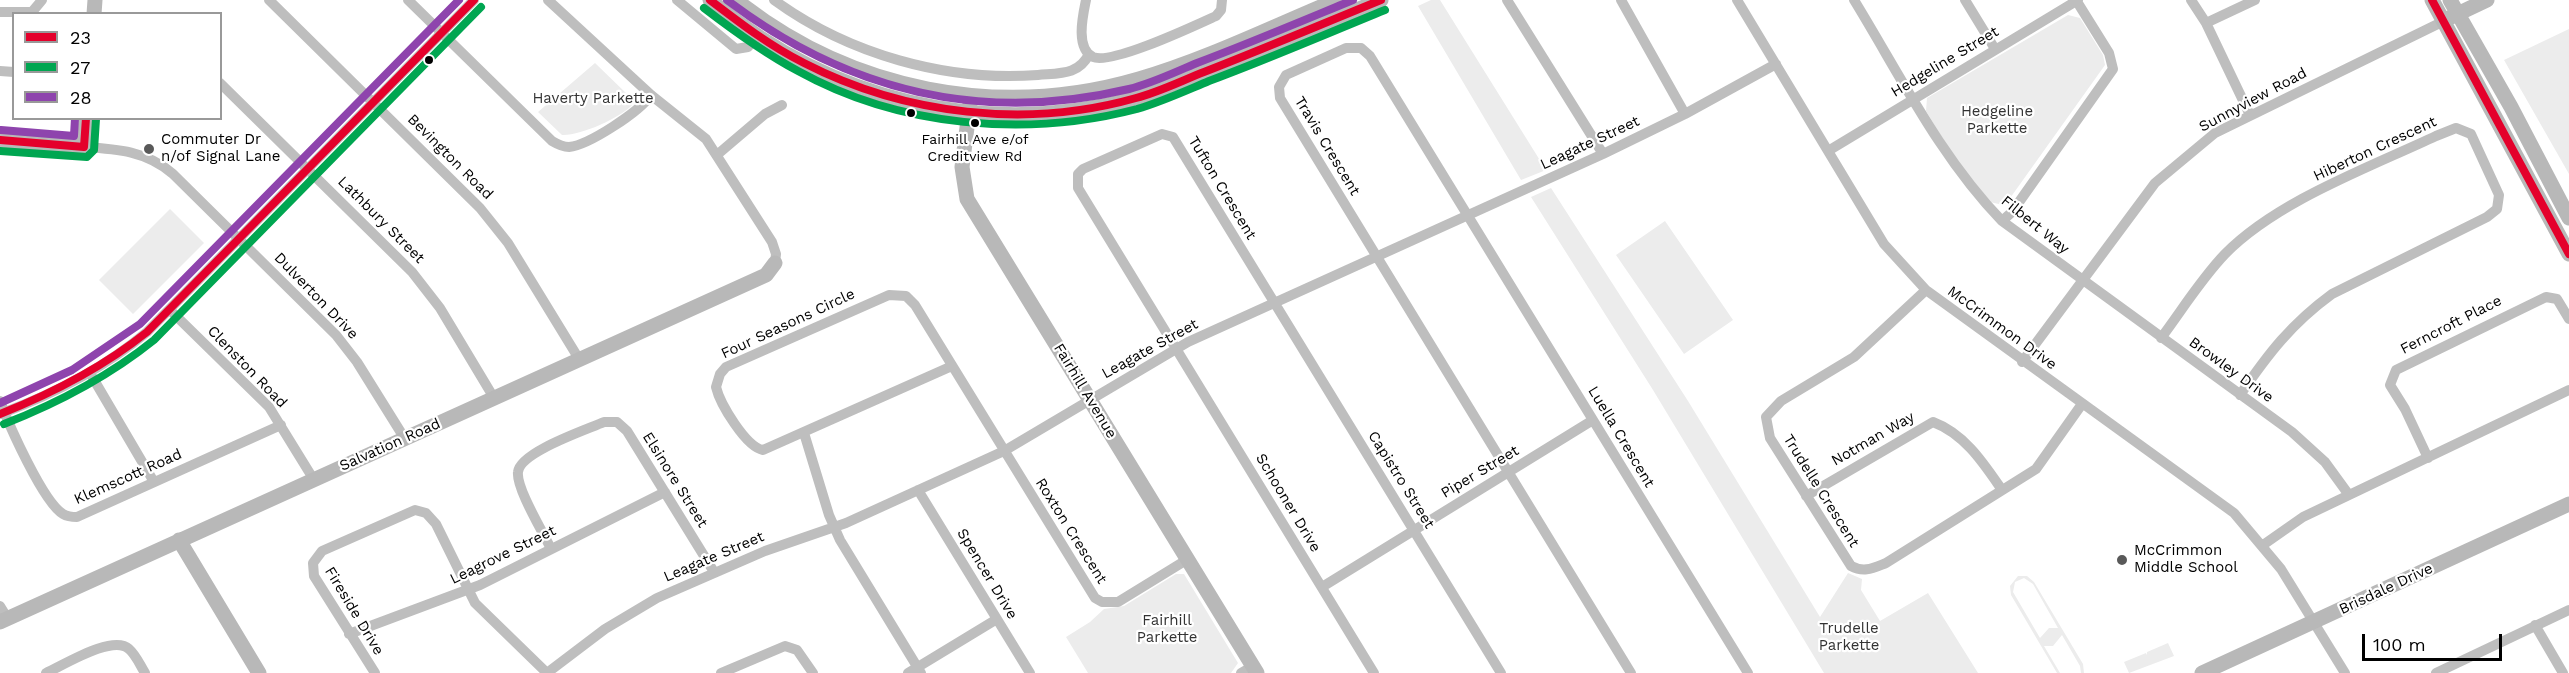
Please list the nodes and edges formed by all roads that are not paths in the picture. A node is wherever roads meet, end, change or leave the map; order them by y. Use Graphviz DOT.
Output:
graph roads {
  1 [pos="269,0"];
  2 [pos="408,0"];
  3 [pos="474,0"];
  4 [pos="548,0"];
  5 [pos="677,0"];
  6 [pos="710,0"];
  7 [pos="736,0"];
  8 [pos="774,0"];
  9 [pos="1086,0"];
  10 [pos="1222,0"];
  11 [pos="1336,0"];
  12 [pos="1381,0"];
  13 [pos="1507,0"];
  14 [pos="1621,0"];
  15 [pos="1737,0"];
  16 [pos="1854,0"];
  17 [pos="1965,0"];
  18 [pos="2077,0"];
  19 [pos="2191,0"];
  20 [pos="2255,0"];
  21 [pos="2432,0"];
  22 [pos="2487,0"];
  23 [pos="2454,7"];
  24 [pos="1342,16"];
  25 [pos="2444,21"];
  26 [pos="2206,22"];
  27 [pos="442,33"];
  28 [pos="756,36"];
  29 [pos="1995,49"];
  30 [pos="1089,54"];
  31 [pos="1776,64"];
  32 [pos="222,85"];
  33 [pos="651,95"];
  34 [pos="971,96"];
  35 [pos="1914,98"];
  36 [pos="374,103"];
  37 [pos="782,105"];
  38 [pos="968,113"];
  39 [pos="1685,114"];
  40 [pos="2250,115"];
  41 [pos="87,120"];
  42 [pos="0,140"];
  43 [pos="84,147"];
  44 [pos="1828,151"];
  45 [pos="718,154"];
  46 [pos="1603,154"];
  47 [pos="309,170"];
  48 [pos="1468,216"];
  49 [pos="2569,218"];
  50 [pos="2002,221"];
  51 [pos="239,239"];
  52 [pos="2569,254"];
  53 [pos="1376,256"];
  54 [pos="775,263"];
  55 [pos="2082,281"];
  56 [pos="1926,290"];
  57 [pos="1274,303"];
  58 [pos="171,311"];
  59 [pos="2569,319"];
  60 [pos="2161,338"];
  61 [pos="1176,349"];
  62 [pos="579,359"];
  63 [pos="2022,362"];
  64 [pos="952,366"];
  65 [pos="90,373"];
  66 [pos="2569,390"];
  67 [pos="2240,395"];
  68 [pos="494,398"];
  69 [pos="1091,400"];
  70 [pos="0,401"];
  71 [pos="2082,404"];
  72 [pos="2,413"];
  73 [pos="1593,420"];
  74 [pos="281,425"];
  75 [pos="804,433"];
  76 [pos="405,439"];
  77 [pos="1004,451"];
  78 [pos="2428,459"];
  79 [pos="1509,473"];
  80 [pos="314,480"];
  81 [pos="154,482"];
  82 [pos="918,490"];
  83 [pos="2002,490"];
  84 [pos="665,492"];
  85 [pos="2349,495"];
  86 [pos="1806,496"];
  87 [pos="2569,504"];
  88 [pos="834,527"];
  89 [pos="1414,530"];
  90 [pos="179,540"];
  91 [pos="2263,545"];
  92 [pos="551,549"];
  93 [pos="1188,559"];
  94 [pos="714,572"];
  95 [pos="1322,587"];
  96 [pos="468,590"];
  97 [pos="2569,610"];
  98 [pos="3,616"];
  99 [pos="997,619"];
  100 [pos="2313,621"];
  101 [pos="2535,626"];
  102 [pos="349,634"];
  103 [pos="2454,669"];
  104 [pos="916,671"];
  105 [pos="1250,671"];
  106 [pos="46,673"];
  107 [pos="145,673"];
  108 [pos="259,673"];
  109 [pos="375,673"];
  110 [pos="547,673"];
  111 [pos="721,673"];
  112 [pos="813,673"];
  113 [pos="1030,673"];
  114 [pos="1374,673"];
  115 [pos="1501,673"];
  116 [pos="1631,673"];
  117 [pos="1748,673"];
  118 [pos="2202,673"];
  119 [pos="2345,673"];
  120 [pos="2436,673"];
  121 [pos="2563,673"];
  1 -- 36 [label="street, Bevington Road"];
  2 -- 27 [label="street"];
  3 -- 27 [label="street"];
  4 -- 33 [label="street"];
  5 -- 28 [label="street"];
  6 -- 28 [label="street"];
  7 -- 34 [label="street"];
  8 -- 30 [label="street"];
  9 -- 30 [label="street"];
  10 -- 30 [label="street"];
  11 -- 24 [label="street"];
  11 -- 34 [label="street"];
  12 -- 24 [label="street"];
  13 -- 46 [label="street"];
  14 -- 39 [label="street"];
  15 -- 31 [label="street, McCrimmon Drive"];
  16 -- 35 [label="street, Filbert Way"];
  17 -- 29 [label="street"];
  18 -- 29 [label="street, Hedgeline Street"];
  18 -- 50 [label="street"];
  19 -- 26 [label="street"];
  20 -- 26 [label="street"];
  21 -- 25 [label="street"];
  22 -- 23 [label="street"];
  23 -- 25 [label="street"];
  23 -- 49 [label="street"];
  24 -- 38 [label="street"];
  25 -- 40 [label="street, Sunnyview Road"];
  25 -- 52 [label="street"];
  26 -- 40 [label="street"];
  27 -- 33 [label="street"];
  27 -- 36 [label="street"];
  28 -- 38 [label="street"];
  29 -- 35 [label="street, Hedgeline Street"];
  31 -- 39 [label="street, Leagate Street"];
  31 -- 44 [label="street, McCrimmon Drive"];
  32 -- 47 [label="street, Lathbury Street"];
  33 -- 45 [label="street"];
  34 -- 38 [label="street, Fairhill Avenue"];
  35 -- 44 [label="street, Hedgeline Street"];
  35 -- 50 [label="street, Filbert Way"];
  36 -- 47 [label="street"];
  36 -- 62 [label="street, Bevington Road"];
  37 -- 45 [label="street"];
  38 -- 69 [label="street, Fairhill Avenue"];
  39 -- 46 [label="street, Leagate Street"];
  40 -- 55 [label="street, Sunnyview Road"];
  41 -- 43 [label="street"];
  42 -- 43 [label="street"];
  43 -- 51 [label="street, Dulverton Drive"];
  44 -- 56 [label="street, McCrimmon Drive"];
  45 -- 54 [label="street"];
  46 -- 48 [label="street, Leagate Street"];
  47 -- 51 [label="street"];
  47 -- 68 [label="street, Lathbury Street"];
  48 -- 53 [label="street, Leagate Street"];
  48 -- 53 [label="street, Travis Crescent"];
  48 -- 73 [label="street, Luella Crescent"];
  50 -- 55 [label="street, Filbert Way"];
  51 -- 58 [label="street"];
  51 -- 76 [label="street, Dulverton Drive"];
  53 -- 57 [label="street, Leagate Street"];
  53 -- 79 [label="street"];
  54 -- 62 [label="street, Salvation Road"];
  55 -- 60 [label="street, Browley Drive"];
  55 -- 63 [label="street, Sunnyview Road"];
  56 -- 63 [label="street, McCrimmon Drive"];
  56 -- 86 [label="street, Trudelle Crescent"];
  57 -- 61 [label="street, Leagate Street"];
  57 -- 61 [label="street, Tufton Crescent"];
  57 -- 89 [label="street, Capistro Street"];
  58 -- 65 [label="street"];
  58 -- 74 [label="street, Clenston Road"];
  59 -- 78 [label="street, Ferncroft Place"];
  60 -- 67 [label="street, Browley Drive"];
  60 -- 67 [label="street, Hiberton Crescent"];
  61 -- 69 [label="street, Leagate Street"];
  61 -- 95 [label="street, Schooner Drive"];
  62 -- 68 [label="street, Salvation Road"];
  63 -- 71 [label="street, McCrimmon Drive"];
  64 -- 75 [label="street, Four Seasons Circle"];
  64 -- 75 [label="street, Four Seasons Circle"];
  64 -- 77 [label="street, Four Seasons Circle"];
  65 -- 72 [label="street"];
  65 -- 81 [label="street"];
  66 -- 78 [label="street"];
  67 -- 85 [label="street, Browley Drive"];
  68 -- 76 [label="street, Salvation Road"];
  69 -- 77 [label="street, Leagate Street"];
  69 -- 93 [label="street, Fairhill Avenue"];
  70 -- 72 [label="street"];
  71 -- 83 [label="street, Trudelle Crescent"];
  71 -- 91 [label="street, McCrimmon Drive"];
  72 -- 81 [label="street, Klemscott Road"];
  73 -- 79 [label="street, Piper Street"];
  73 -- 117 [label="street, Luella Crescent"];
  74 -- 80 [label="street, Clenston Road"];
  74 -- 81 [label="street, Klemscott Road"];
  75 -- 88 [label="street"];
  76 -- 80 [label="street, Salvation Road"];
  77 -- 82 [label="street, Leagate Street"];
  77 -- 93 [label="street, Roxton Crescent"];
  78 -- 85 [label="street"];
  79 -- 89 [label="street, Piper Street"];
  79 -- 116 [label="street"];
  80 -- 90 [label="street, Salvation Road"];
  82 -- 88 [label="street, Leagate Street"];
  82 -- 99 [label="street, Spencer Drive"];
  83 -- 86 [label="street, Notman Way"];
  83 -- 86 [label="street, Trudelle Crescent"];
  84 -- 92 [label="street, Leagrove Street"];
  84 -- 92 [label="street, Elsinore Street"];
  84 -- 94 [label="street, Elsinore Street"];
  85 -- 91 [label="street"];
  87 -- 100 [label="street, Brisdale Drive"];
  88 -- 94 [label="street, Leagate Street"];
  88 -- 104 [label="street"];
  89 -- 95 [label="street, Piper Street"];
  89 -- 115 [label="street, Capistro Street"];
  90 -- 98 [label="street, Salvation Road"];
  90 -- 108 [label="street"];
  91 -- 100 [label="street, McCrimmon Drive"];
  92 -- 96 [label="street, Leagrove Street"];
  93 -- 105 [label="street, Fairhill Avenue"];
  94 -- 110 [label="street, Leagate Street"];
  95 -- 114 [label="street, Schooner Drive"];
  96 -- 102 [label="street, Leagrove Street"];
  96 -- 102 [label="street, Fireside Drive"];
  96 -- 110 [label="street"];
  97 -- 101 [label="street"];
  99 -- 104 [label="street"];
  99 -- 113 [label="street, Spencer Drive"];
  100 -- 118 [label="street, Brisdale Drive"];
  100 -- 119 [label="street, McCrimmon Drive"];
  101 -- 103 [label="street"];
  101 -- 121 [label="street"];
  102 -- 109 [label="street, Fireside Drive"];
  103 -- 120 [label="street"];
  106 -- 107 [label="street"];
  111 -- 112 [label="street"];
}
